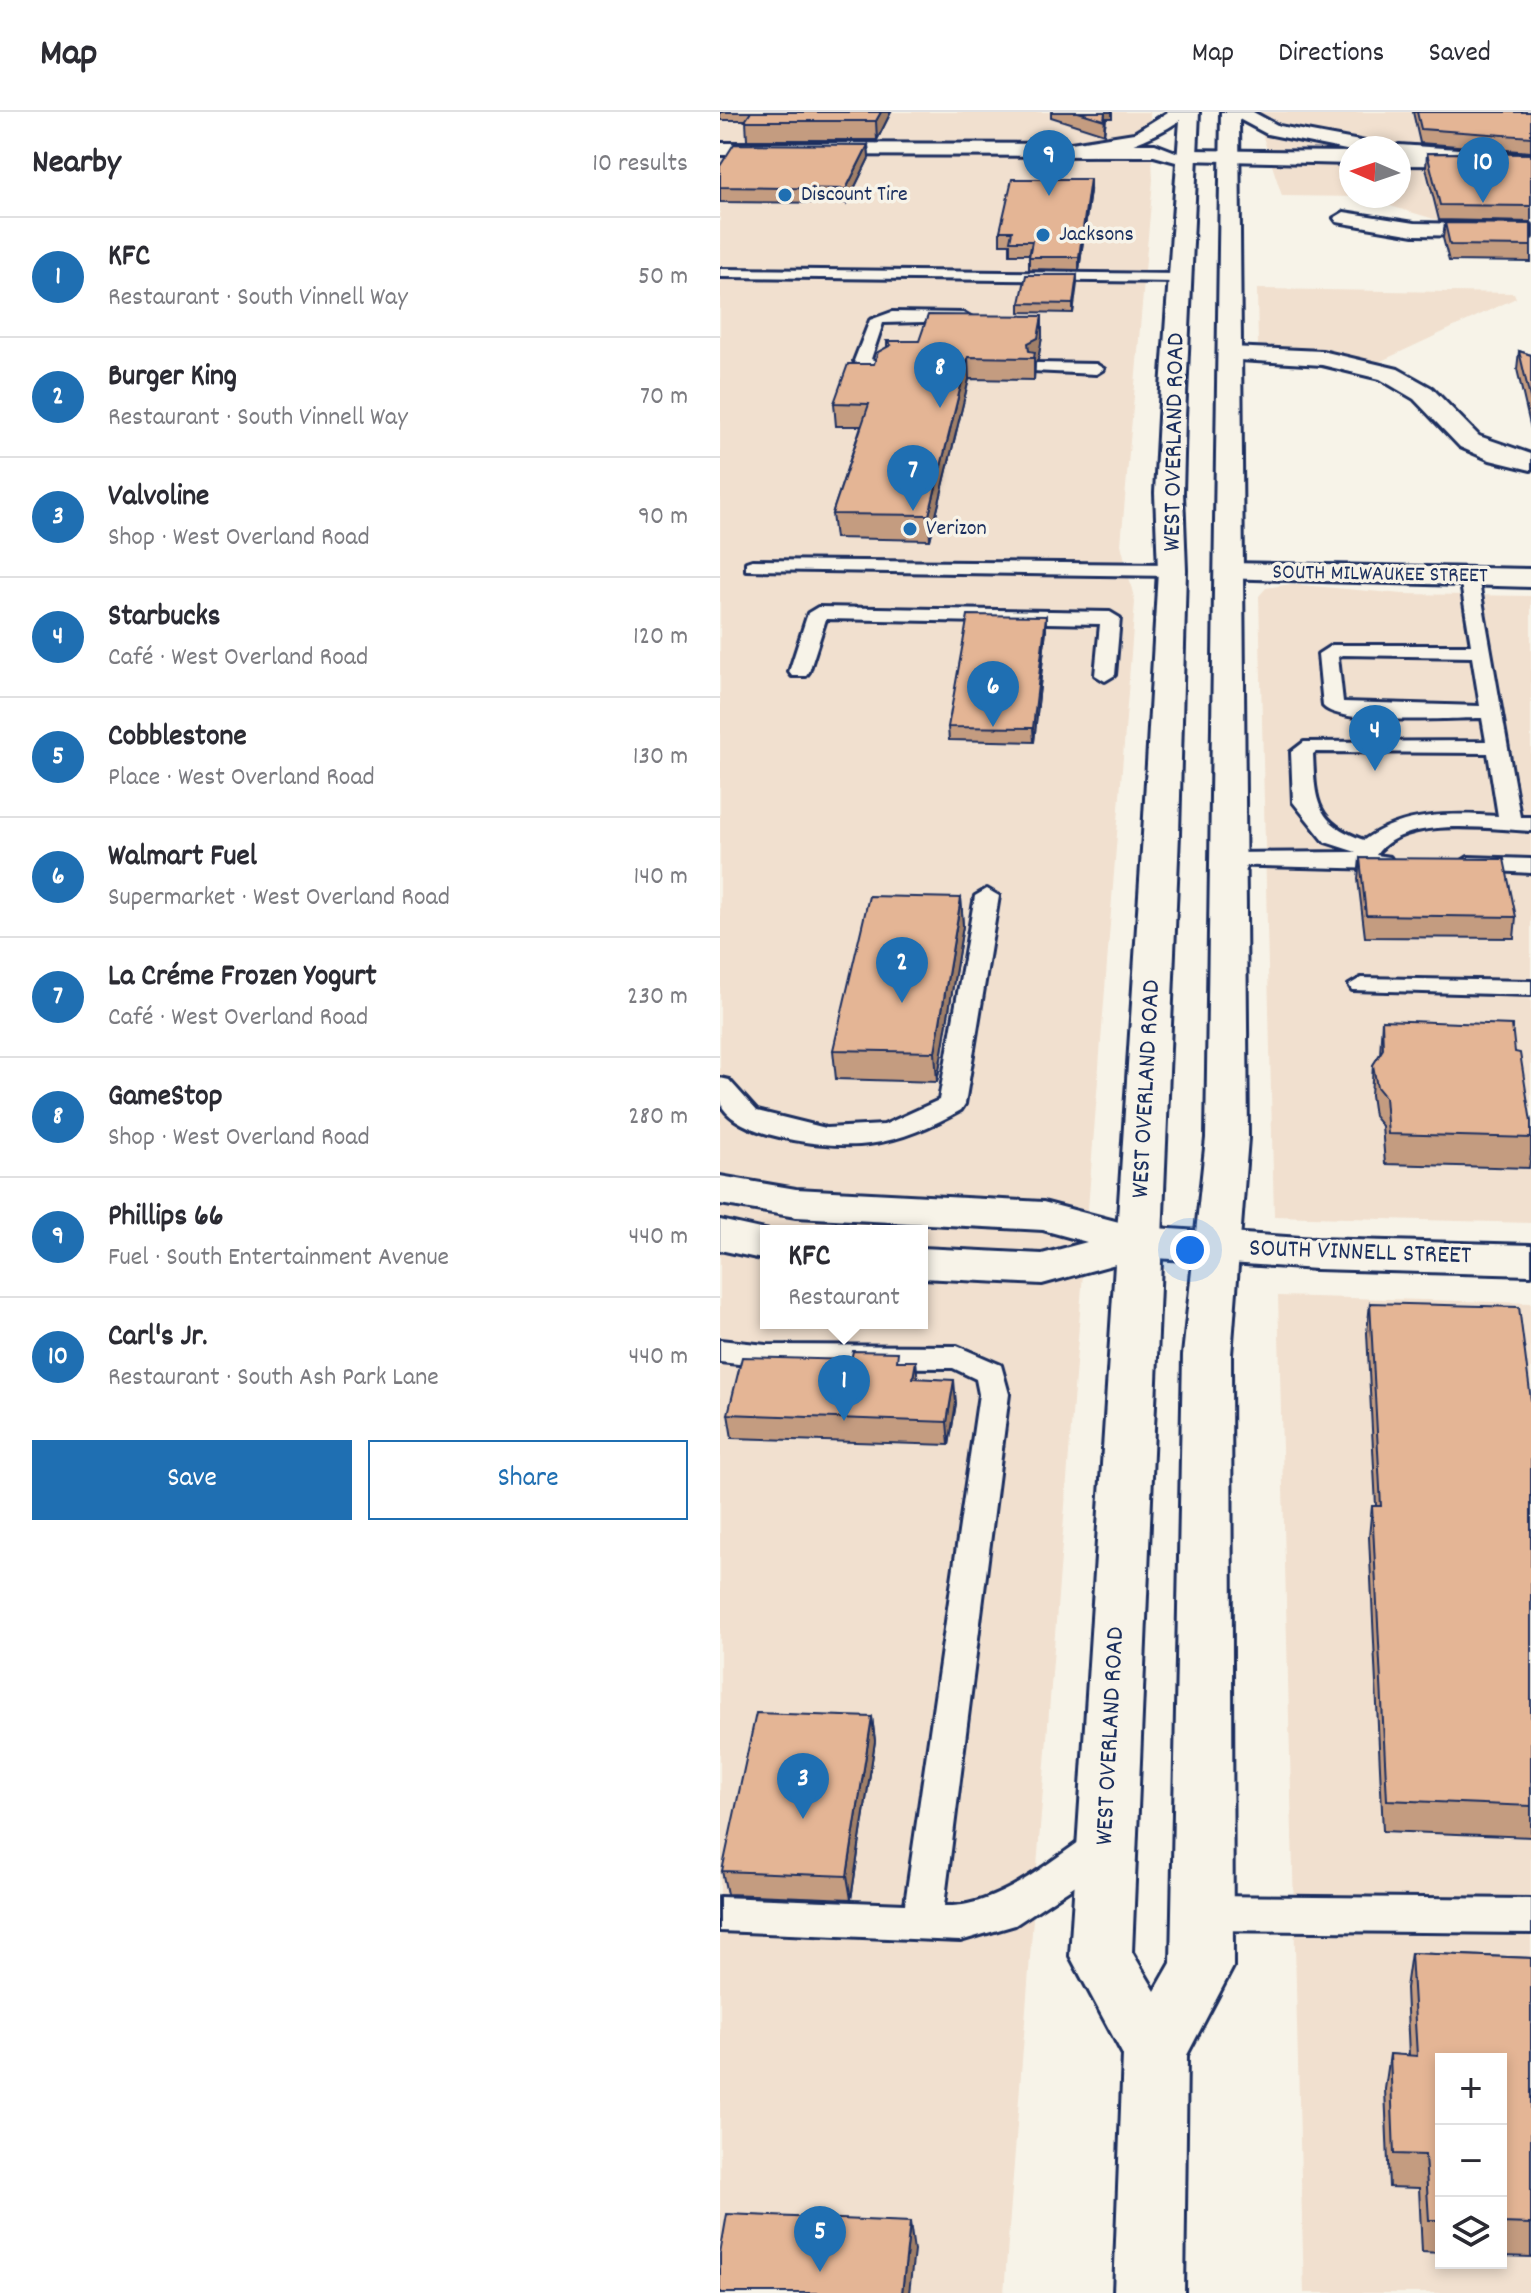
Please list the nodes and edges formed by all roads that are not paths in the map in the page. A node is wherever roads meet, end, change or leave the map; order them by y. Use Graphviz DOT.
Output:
graph roads {
  1 [pos="1179,112"];
  2 [pos="1190,112"];
  3 [pos="1230,112"];
  4 [pos="1239,112"];
  5 [pos="1201,140"];
  6 [pos="1339,143"];
  7 [pos="720,149"];
  8 [pos="1071,149"];
  9 [pos="1015,152"];
  10 [pos="1411,152"];
  11 [pos="1232,157"];
  12 [pos="1339,158"];
  13 [pos="1411,159"];
  14 [pos="1531,160"];
  15 [pos="1344,218"];
  16 [pos="1531,231"];
  17 [pos="720,273"];
  18 [pos="1180,278"];
  19 [pos="1206,293"];
  20 [pos="985,317"];
  21 [pos="1218,349"];
  22 [pos="882,366"];
  23 [pos="1037,368"];
  24 [pos="1096,369"];
  25 [pos="1174,384"];
  26 [pos="1172,417"];
  27 [pos="1531,462"];
  28 [pos="1195,464"];
  29 [pos="1231,476"];
  30 [pos="1200,565"];
  31 [pos="752,566"];
  32 [pos="1469,577"];
  33 [pos="1531,578"];
  34 [pos="967,582"];
  35 [pos="1200,602"];
  36 [pos="960,615"];
  37 [pos="1481,651"];
  38 [pos="799,672"];
  39 [pos="1105,675"];
  40 [pos="1199,678"];
  41 [pos="1491,712"];
  42 [pos="1228,719"];
  43 [pos="1497,747"];
  44 [pos="1520,824"];
  45 [pos="1363,855"];
  46 [pos="1229,860"];
  47 [pos="1407,863"];
  48 [pos="1438,864"];
  49 [pos="1531,866"];
  50 [pos="987,896"];
  51 [pos="1361,985"];
  52 [pos="1531,988"];
  53 [pos="720,1086"];
  54 [pos="720,1190"];
  55 [pos="720,1235"];
  56 [pos="1141,1242"];
  57 [pos="760,1244"];
  58 [pos="1215,1247"];
  59 [pos="1531,1260"];
  60 [pos="928,1263"];
  61 [pos="720,1351"];
  62 [pos="1105,1845"];
  63 [pos="1202,1913"];
  64 [pos="720,1914"];
  65 [pos="1531,1916"];
  66 [pos="922,1922"];
  67 [pos="1155,2051"];
  68 [pos="1149,2293"];
  1 -- 8 [label="main road"];
  2 -- 5 [label="main road, WEST OVERLAND ROAD"];
  3 -- 11 [label="main road, WEST OVERLAND ROAD"];
  4 -- 6 [label="main road"];
  5 -- 8 [label="main road"];
  5 -- 9 [label="main road"];
  5 -- 11 [label="main road"];
  5 -- 18 [label="main road, WEST OVERLAND ROAD"];
  7 -- 9 [label="main road"];
  8 -- 9 [label="main road"];
  10 -- 14 [label="main road"];
  11 -- 12 [label="main road"];
  11 -- 21 [label="main road, WEST OVERLAND ROAD"];
  13 -- 14 [label="main road"];
  15 -- 16 [label="main road"];
  17 -- 18 [label="lane"];
  18 -- 19 [label="main road"];
  18 -- 25 [label="main road, WEST OVERLAND ROAD"];
  20 -- 22 [label="lane"];
  21 -- 27 [label="main road"];
  21 -- 29 [label="main road, WEST OVERLAND ROAD"];
  23 -- 24 [label="lane"];
  25 -- 26 [label="main road, WEST OVERLAND ROAD"];
  25 -- 29 [label="main road"];
  26 -- 28 [label="main road"];
  26 -- 30 [label="main road, WEST OVERLAND ROAD"];
  29 -- 30 [label="main road, WEST OVERLAND ROAD"];
  30 -- 32 [label="main road, SOUTH MILWAUKEE STREET"];
  30 -- 34 [label="lane"];
  30 -- 35 [label="main road"];
  30 -- 42 [label="main road, WEST OVERLAND ROAD"];
  30 -- 56 [label="main road, WEST OVERLAND ROAD"];
  31 -- 34 [label="lane"];
  32 -- 33 [label="main road, SOUTH MILWAUKEE STREET"];
  32 -- 37 [label="lane"];
  34 -- 36 [label="lane"];
  36 -- 38 [label="lane"];
  36 -- 39 [label="lane"];
  37 -- 41 [label="lane"];
  37 -- 41 [label="lane"];
  40 -- 42 [label="main road"];
  41 -- 43 [label="lane"];
  42 -- 46 [label="main road, WEST OVERLAND ROAD"];
  43 -- 44 [label="lane"];
  43 -- 45 [label="lane"];
  44 -- 45 [label="lane"];
  45 -- 46 [label="lane"];
  45 -- 47 [label="lane"];
  46 -- 58 [label="main road, WEST OVERLAND ROAD"];
  48 -- 49 [label="lane"];
  50 -- 53 [label="lane"];
  51 -- 52 [label="lane"];
  54 -- 56 [label="main road"];
  55 -- 57 [label="main road"];
  56 -- 58 [label="main road, SOUTH VINNELL STREET"];
  56 -- 60 [label="main road"];
  56 -- 62 [label="main road, WEST OVERLAND ROAD"];
  58 -- 59 [label="main road, SOUTH VINNELL STREET"];
  58 -- 63 [label="main road, WEST OVERLAND ROAD"];
  61 -- 66 [label="lane"];
  62 -- 66 [label="lane"];
  62 -- 67 [label="main road, WEST OVERLAND ROAD"];
  63 -- 65 [label="lane"];
  63 -- 67 [label="main road, WEST OVERLAND ROAD"];
  64 -- 66 [label="lane"];
  67 -- 68 [label="main road, WEST OVERLAND ROAD"];
}
